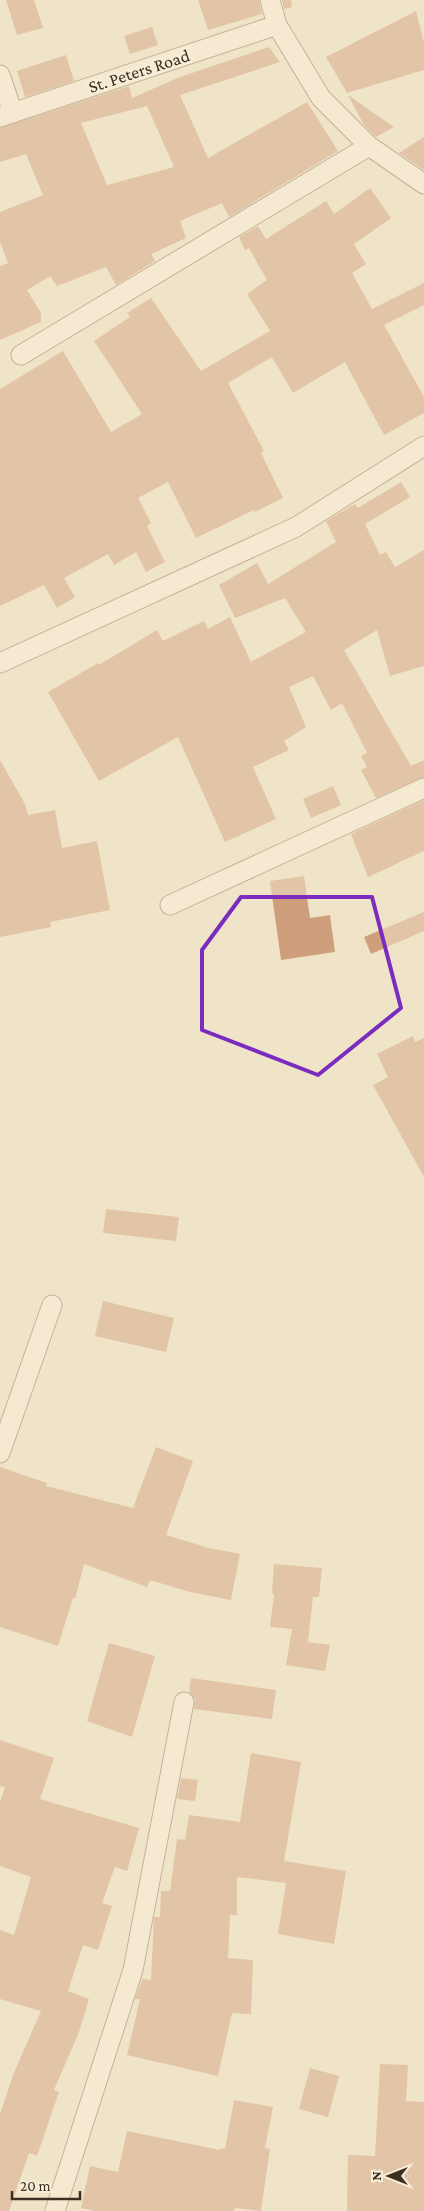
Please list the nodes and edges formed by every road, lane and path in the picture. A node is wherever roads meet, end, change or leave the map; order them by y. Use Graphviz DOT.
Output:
graph roads {
  1 [pos="270,0"];
  2 [pos="278,25"];
  3 [pos="0,75"];
  4 [pos="7,115"];
  5 [pos="369,146"];
  6 [pos="424,184"];
  7 [pos="21,355"];
  8 [pos="424,446"];
  9 [pos="0,663"];
  10 [pos="424,788"];
  11 [pos="170,905"];
  12 [pos="52,1305"];
  13 [pos="0,1454"];
  14 [pos="184,1702"];
  15 [pos="55,2211"];
  1 -- 2 [label="street"];
  2 -- 4 [label="street, St. Peters Road"];
  2 -- 5 [label="street"];
  3 -- 4 [label="street"];
  5 -- 6 [label="street"];
  5 -- 7 [label="street"];
  8 -- 9 [label="street"];
  10 -- 11 [label="street"];
  12 -- 13 [label="street"];
  14 -- 15 [label="street"];
}
